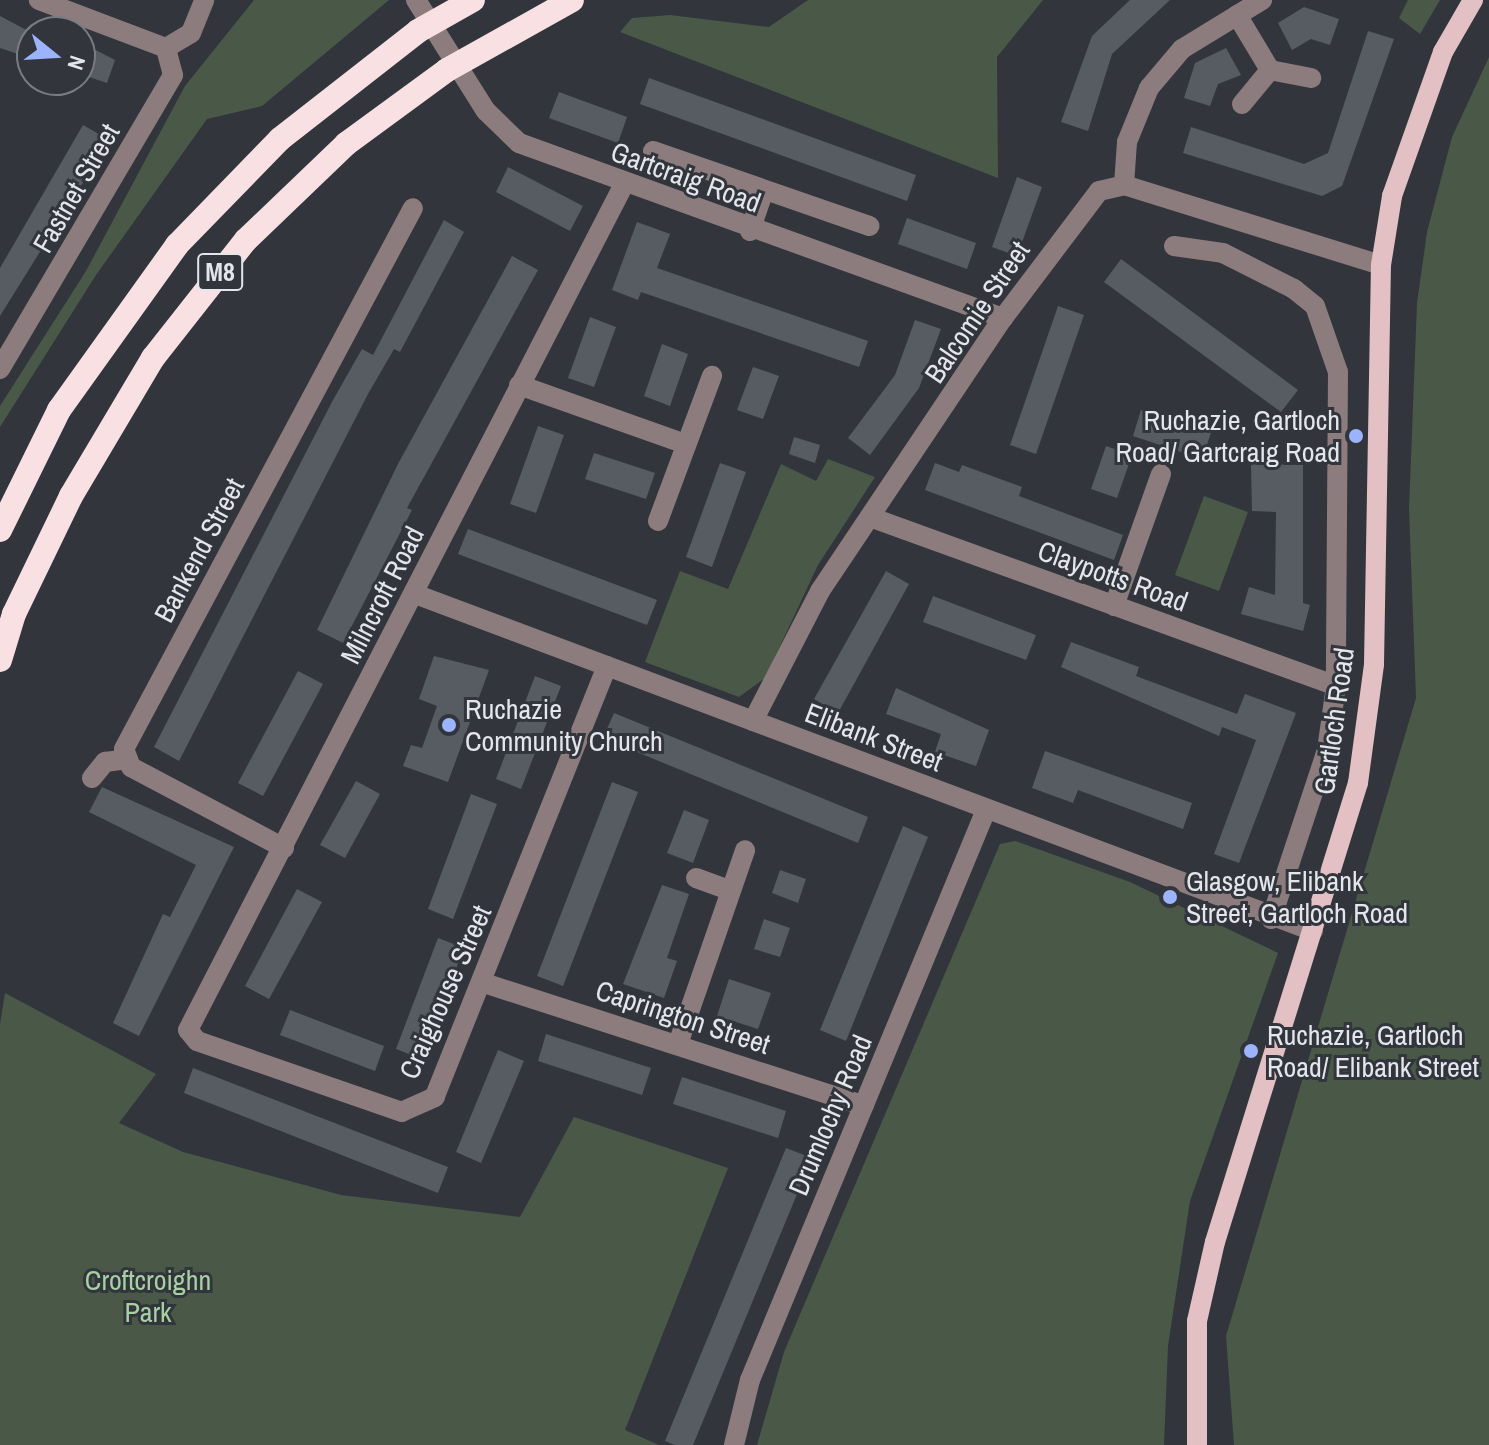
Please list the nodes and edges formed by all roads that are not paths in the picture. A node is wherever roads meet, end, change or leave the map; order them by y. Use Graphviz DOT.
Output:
graph roads {
  1 [pos="39,0"];
  2 [pos="204,0"];
  3 [pos="416,0"];
  4 [pos="473,0"];
  5 [pos="572,0"];
  6 [pos="1262,0"];
  7 [pos="1473,0"];
  8 [pos="1237,15"];
  9 [pos="166,48"];
  10 [pos="1270,70"];
  11 [pos="1311,78"];
  12 [pos="1242,104"];
  13 [pos="653,151"];
  14 [pos="624,184"];
  15 [pos="1124,185"];
  16 [pos="764,190"];
  17 [pos="413,208"];
  18 [pos="1236,220"];
  19 [pos="869,226"];
  20 [pos="750,231"];
  21 [pos="1174,246"];
  22 [pos="1223,253"];
  23 [pos="1381,265"];
  24 [pos="1003,318"];
  25 [pos="0,369"];
  26 [pos="712,376"];
  27 [pos="519,385"];
  28 [pos="686,444"];
  29 [pos="1161,474"];
  30 [pos="870,517"];
  31 [pos="658,521"];
  32 [pos="0,530"];
  33 [pos="415,594"];
  34 [pos="1114,606"];
  35 [pos="0,660"];
  36 [pos="607,666"];
  37 [pos="1336,686"];
  38 [pos="753,721"];
  39 [pos="128,759"];
  40 [pos="92,778"];
  41 [pos="986,810"];
  42 [pos="284,848"];
  43 [pos="745,850"];
  44 [pos="696,878"];
  45 [pos="731,891"];
  46 [pos="1271,919"];
  47 [pos="1313,931"];
  48 [pos="484,983"];
  49 [pos="188,1030"];
  50 [pos="678,1044"];
  51 [pos="864,1106"];
  52 [pos="734,1445"];
  53 [pos="1197,1445"];
  1 -- 9 [label="street"];
  2 -- 9 [label="street"];
  3 -- 14 [label="street, Gartcraig Road"];
  4 -- 32 [label="highway, M8"];
  5 -- 35 [label="highway, M8"];
  6 -- 8 [label="street"];
  7 -- 23 [label="main road, Gartloch Road"];
  8 -- 10 [label="street"];
  8 -- 15 [label="street"];
  9 -- 25 [label="street, Fastnet Street"];
  10 -- 11 [label="street"];
  10 -- 12 [label="street"];
  13 -- 16 [label="street"];
  14 -- 20 [label="street, Gartcraig Road"];
  14 -- 27 [label="street, Milncroft Road"];
  15 -- 18 [label="street"];
  15 -- 24 [label="street, Balcomie Street"];
  16 -- 19 [label="street"];
  16 -- 20 [label="street"];
  17 -- 39 [label="street, Bankend Street"];
  18 -- 22 [label="street"];
  18 -- 23 [label="street"];
  20 -- 24 [label="street, Gartcraig Road"];
  21 -- 22 [label="street"];
  22 -- 37 [label="street"];
  23 -- 47 [label="main road, Gartloch Road"];
  24 -- 30 [label="street, Balcomie Street"];
  26 -- 28 [label="street"];
  27 -- 28 [label="street"];
  27 -- 33 [label="street, Milncroft Road"];
  28 -- 31 [label="street"];
  29 -- 34 [label="street"];
  30 -- 34 [label="street, Claypotts Road"];
  30 -- 38 [label="street, Balcomie Street"];
  33 -- 36 [label="street, Elibank Street"];
  33 -- 42 [label="street, Milncroft Road"];
  34 -- 37 [label="street, Claypotts Road"];
  36 -- 38 [label="street, Elibank Street"];
  36 -- 48 [label="street, Craighouse Street"];
  37 -- 46 [label="street"];
  38 -- 41 [label="street, Elibank Street"];
  39 -- 40 [label="street"];
  39 -- 42 [label="street"];
  41 -- 46 [label="street, Elibank Street"];
  41 -- 51 [label="street, Drumlochy Road"];
  42 -- 49 [label="street, Milncroft Road"];
  43 -- 45 [label="street"];
  44 -- 45 [label="street"];
  45 -- 50 [label="street"];
  46 -- 47 [label="street, Elibank Street"];
  47 -- 53 [label="main road, Gartloch Road"];
  48 -- 49 [label="street, Craighouse Street"];
  48 -- 50 [label="street, Caprington Street"];
  50 -- 51 [label="street, Caprington Street"];
  51 -- 52 [label="street, Drumlochy Road"];
}
